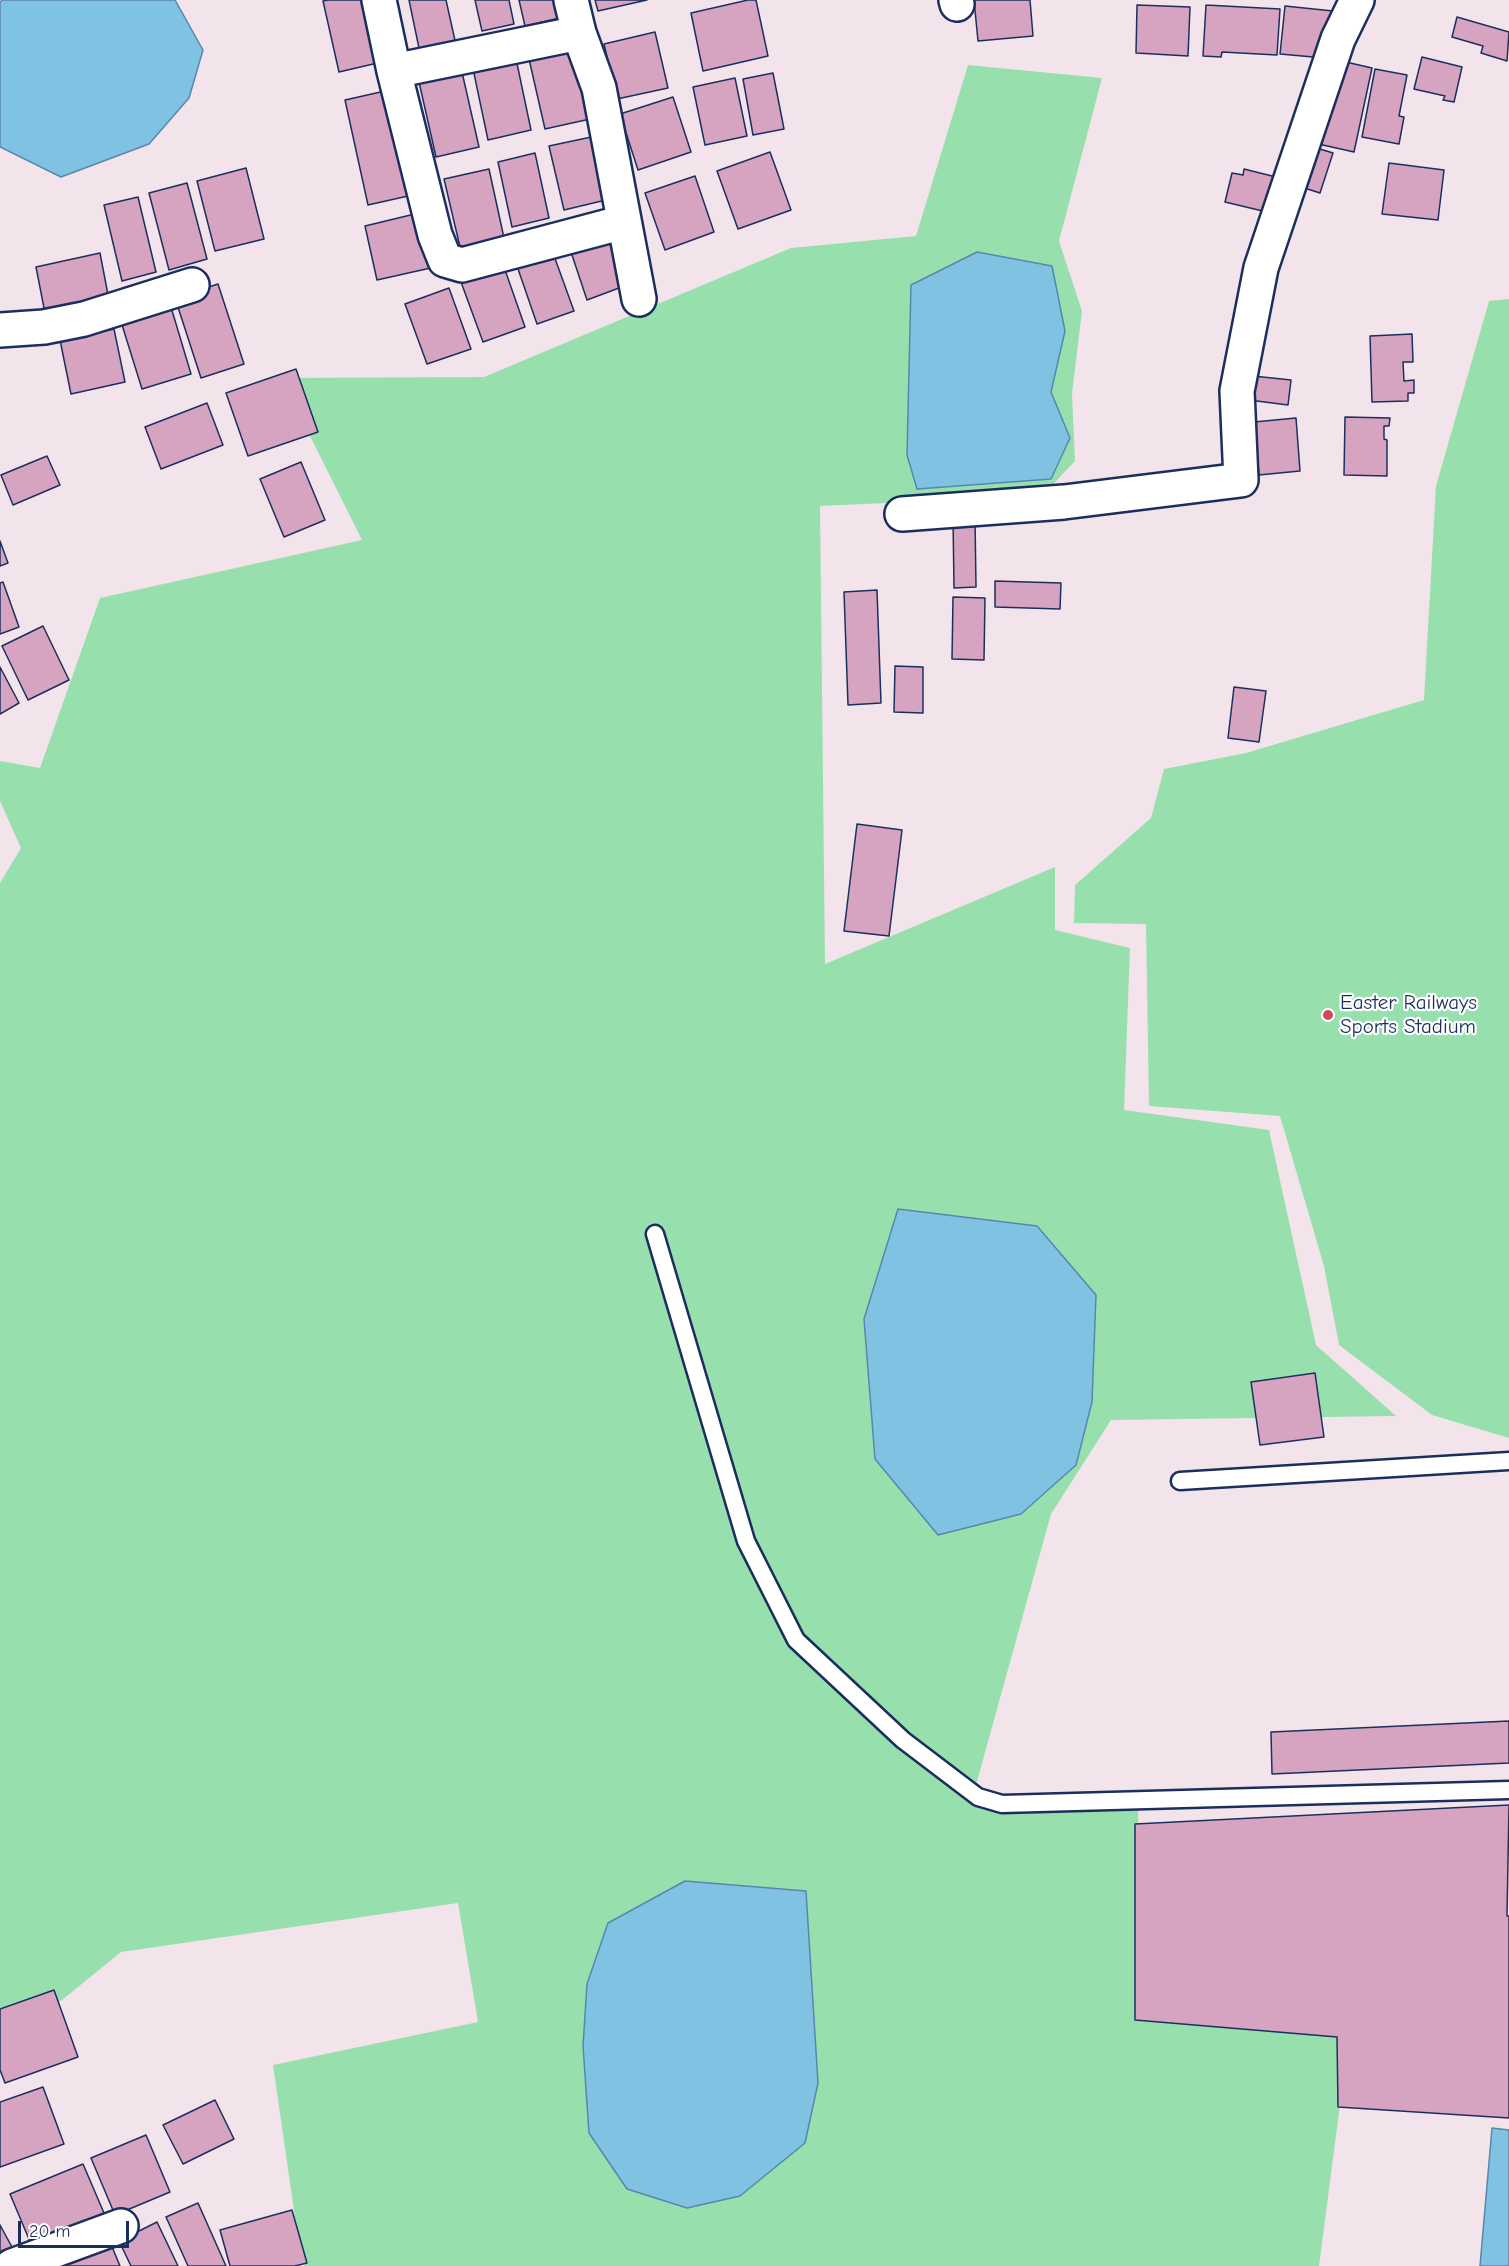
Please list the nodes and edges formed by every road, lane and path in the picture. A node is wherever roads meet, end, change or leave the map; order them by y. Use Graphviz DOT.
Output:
graph roads {
  1 [pos="379,0"];
  2 [pos="571,0"];
  3 [pos="1357,0"];
  4 [pos="579,33"];
  5 [pos="394,71"];
  6 [pos="624,222"];
  7 [pos="192,285"];
  8 [pos="639,299"];
  9 [pos="0,330"];
  10 [pos="902,514"];
  11 [pos="655,1234"];
  12 [pos="1509,1461"];
  13 [pos="1180,1482"];
  14 [pos="1509,1790"];
  15 [pos="121,2226"];
  16 [pos="12,2266"];
  1 -- 5 [label="street"];
  2 -- 4 [label="street"];
  3 -- 10 [label="street"];
  4 -- 5 [label="street"];
  4 -- 6 [label="street"];
  5 -- 6 [label="street"];
  6 -- 8 [label="street"];
  7 -- 9 [label="street"];
  11 -- 14 [label="lane"];
  12 -- 13 [label="lane"];
  15 -- 16 [label="street"];
}
